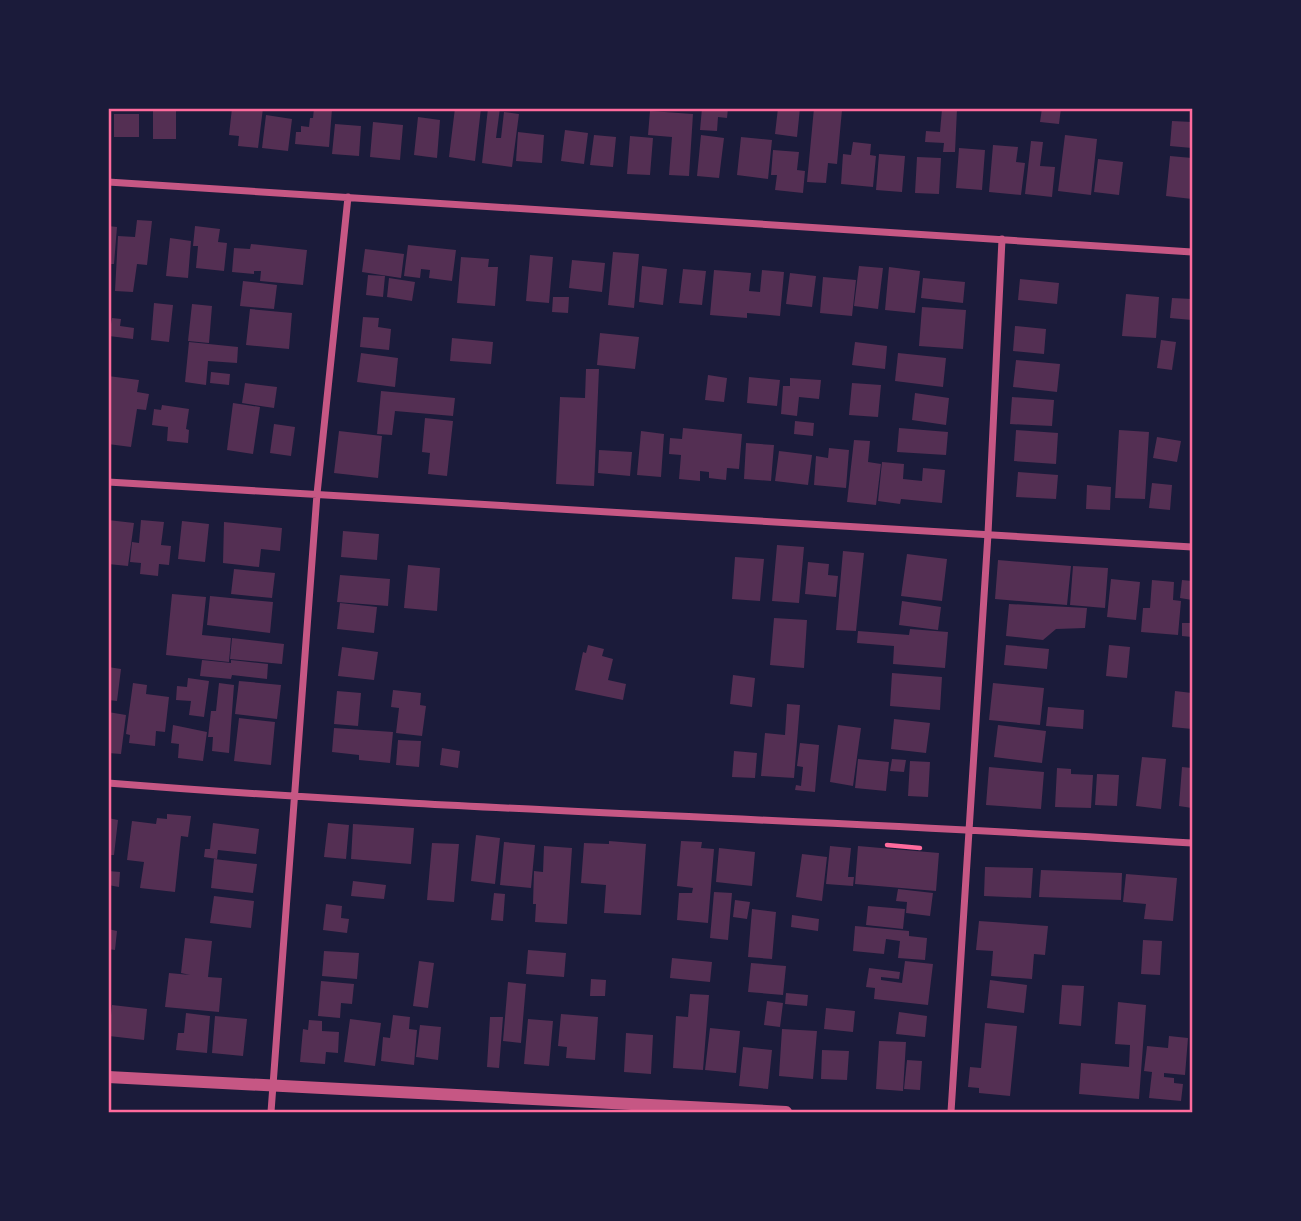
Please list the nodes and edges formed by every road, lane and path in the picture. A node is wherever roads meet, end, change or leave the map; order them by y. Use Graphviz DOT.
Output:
graph roads {
  1 [pos="108,182"];
  2 [pos="348,197"];
  3 [pos="1002,239"];
  4 [pos="1192,252"];
  5 [pos="108,482"];
  6 [pos="317,494"];
  7 [pos="988,534"];
  8 [pos="1192,547"];
  9 [pos="108,783"];
  10 [pos="293,798"];
  11 [pos="968,828"];
  12 [pos="1192,843"];
  13 [pos="887,845"];
  14 [pos="920,848"];
  15 [pos="108,1077"];
  16 [pos="273,1085"];
  17 [pos="271,1112"];
  18 [pos="786,1112"];
  19 [pos="951,1112"];
  1 -- 2 [label="street"];
  2 -- 3 [label="street"];
  2 -- 6 [label="street"];
  3 -- 4 [label="street"];
  3 -- 7 [label="street"];
  5 -- 6 [label="street"];
  6 -- 7 [label="street"];
  6 -- 10 [label="street"];
  7 -- 8 [label="street"];
  7 -- 11 [label="street"];
  9 -- 10 [label="street"];
  10 -- 11 [label="street"];
  10 -- 16 [label="street"];
  11 -- 12 [label="street"];
  11 -- 19 [label="street"];
  13 -- 14 [label="path"];
  15 -- 16 [label="street"];
  16 -- 17 [label="street"];
  16 -- 18 [label="street"];
}
